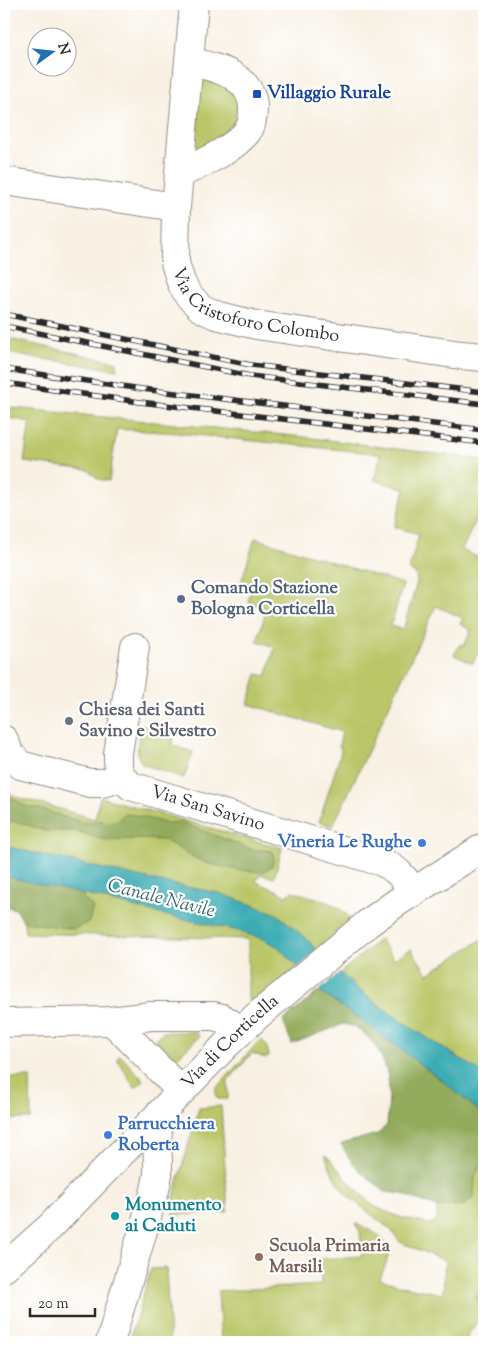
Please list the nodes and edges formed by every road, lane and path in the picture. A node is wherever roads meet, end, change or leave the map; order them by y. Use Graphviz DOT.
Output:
graph roads {
  1 [pos="194,4"];
  2 [pos="190,61"];
  3 [pos="180,174"];
  4 [pos="4,181"];
  5 [pos="176,208"];
  6 [pos="484,357"];
  7 [pos="135,647"];
  8 [pos="4,740"];
  9 [pos="121,778"];
  10 [pos="484,847"];
  11 [pos="413,892"];
  12 [pos="110,1021"];
  13 [pos="4,1023"];
  14 [pos="241,1030"];
  15 [pos="173,1101"];
  16 [pos="4,1268"];
  17 [pos="110,1342"];
  1 -- 2 [label="street, Via Cristoforo Colombo"];
  2 -- 3 [label="street, Via Cristoforo Colombo"];
  2 -- 3 [label="street"];
  3 -- 5 [label="street, Via Cristoforo Colombo"];
  4 -- 5 [label="street"];
  5 -- 6 [label="street, Via Cristoforo Colombo"];
  7 -- 9 [label="street"];
  8 -- 9 [label="street"];
  9 -- 11 [label="street, Via San Savino"];
  10 -- 11 [label="street, Via di Corticella"];
  11 -- 14 [label="street, Via di Corticella"];
  12 -- 13 [label="street"];
  12 -- 14 [label="street"];
  12 -- 15 [label="street"];
  14 -- 15 [label="street, Via di Corticella"];
  15 -- 16 [label="street, Via di Corticella"];
  15 -- 17 [label="street"];
}
